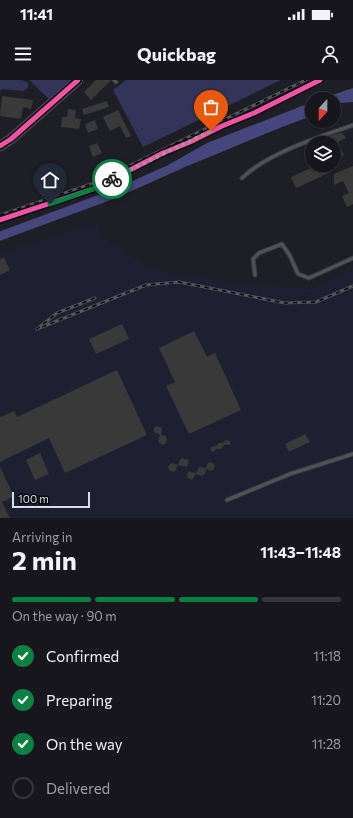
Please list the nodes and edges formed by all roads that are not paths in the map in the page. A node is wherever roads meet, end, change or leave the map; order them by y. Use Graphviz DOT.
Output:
graph roads {
  1 [pos="78,80"];
  2 [pos="320,80"];
  3 [pos="353,126"];
  4 [pos="0,146"];
  5 [pos="242,178"];
  6 [pos="0,220"];
  7 [pos="353,258"];
  8 [pos="255,275"];
  9 [pos="353,454"];
  10 [pos="228,500"];
  1 -- 4 [label="street"];
  2 -- 6 [label="street"];
  3 -- 5 [label="lane"];
  7 -- 8 [label="lane"];
  9 -- 10 [label="lane"];
}
